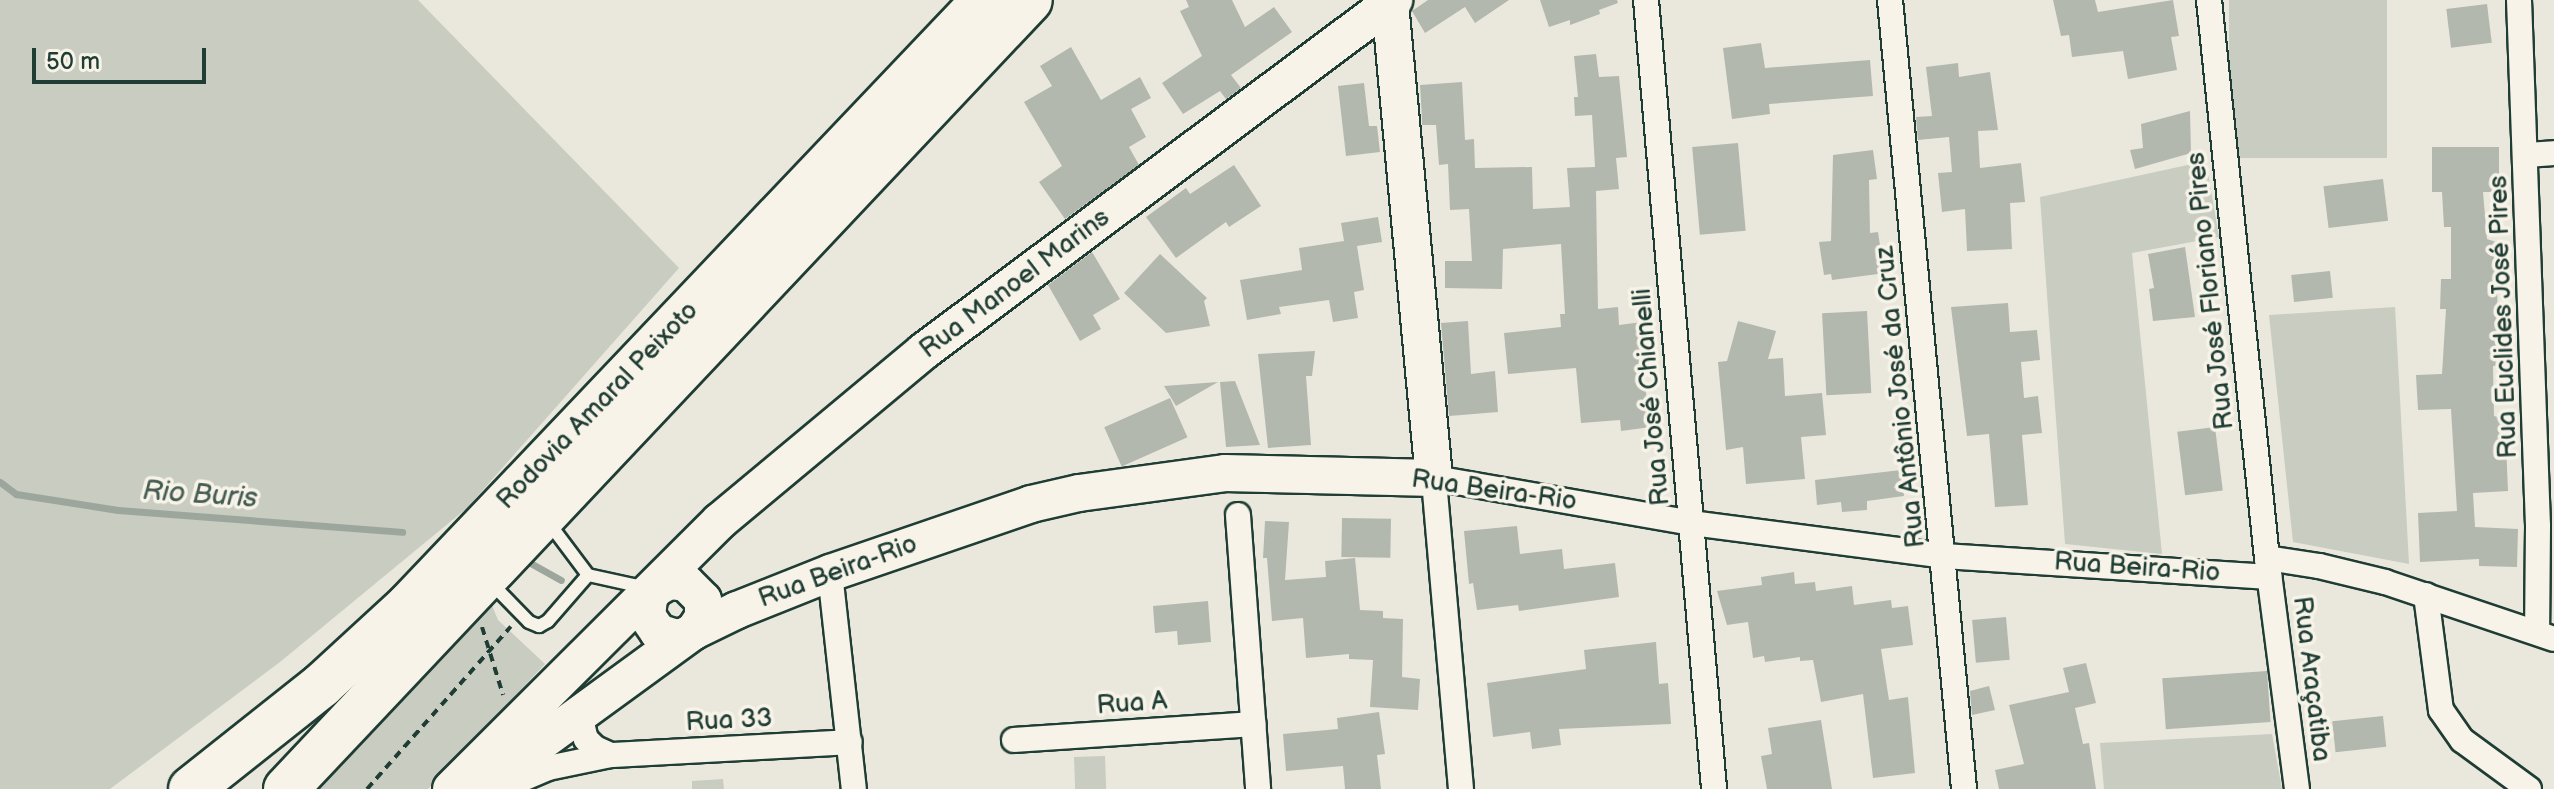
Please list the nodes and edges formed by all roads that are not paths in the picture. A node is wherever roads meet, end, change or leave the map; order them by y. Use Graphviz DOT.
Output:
graph roads {
  1 [pos="984,0"];
  2 [pos="1030,0"];
  3 [pos="1646,0"];
  4 [pos="1890,0"];
  5 [pos="2209,0"];
  6 [pos="2519,0"];
  7 [pos="1392,1"];
  8 [pos="2554,153"];
  9 [pos="2527,155"];
  10 [pos="1434,478"];
  11 [pos="542,515"];
  12 [pos="1238,515"];
  13 [pos="1691,523"];
  14 [pos="2546,525"];
  15 [pos="1944,556"];
  16 [pos="2268,568"];
  17 [pos="830,573"];
  18 [pos="588,575"];
  19 [pos="479,585"];
  20 [pos="655,589"];
  21 [pos="2426,595"];
  22 [pos="694,631"];
  23 [pos="2546,635"];
  24 [pos="580,714"];
  25 [pos="1253,724"];
  26 [pos="1014,740"];
  27 [pos="850,742"];
  28 [pos="611,755"];
  29 [pos="191,789"];
  30 [pos="286,789"];
  31 [pos="451,789"];
  32 [pos="477,789"];
  33 [pos="498,789"];
  34 [pos="854,789"];
  35 [pos="1258,789"];
  36 [pos="1461,789"];
  37 [pos="1714,789"];
  38 [pos="1964,789"];
  39 [pos="2297,789"];
  40 [pos="2529,789"];
  1 -- 29 [label="highway, Rodovia Amaral Peixoto"];
  2 -- 11 [label="highway, Rodovia Amaral Peixoto"];
  3 -- 13 [label="street, Rua José Chianelli"];
  4 -- 15 [label="street, Rua Antônio José da Cruz"];
  5 -- 16 [label="street, Rua José Floriano Pires"];
  6 -- 9 [label="street, Rua Euclides José Pires"];
  7 -- 10 [label="main road"];
  7 -- 20 [label="main road, Rua Manoel Marins"];
  8 -- 9 [label="street"];
  9 -- 14 [label="street, Rua Euclides José Pires"];
  10 -- 13 [label="street, Rua Beira-Rio"];
  10 -- 17 [label="main road, Rua Beira-Rio"];
  10 -- 36 [label="street"];
  11 -- 18 [label="lane"];
  11 -- 19 [label="highway, Rodovia Amaral Peixoto"];
  12 -- 25 [label="street"];
  13 -- 15 [label="street, Rua Beira-Rio"];
  13 -- 37 [label="street, Rua José Chianelli"];
  14 -- 23 [label="street, Rua Euclides José Pires"];
  15 -- 16 [label="street, Rua Beira-Rio"];
  15 -- 38 [label="street, Rua Antônio José da Cruz"];
  16 -- 21 [label="street, Rua Beira-Rio"];
  16 -- 39 [label="street, Rua Araçatiba"];
  17 -- 22 [label="main road, Rua Beira-Rio"];
  17 -- 27 [label="street"];
  18 -- 19 [label="lane"];
  18 -- 20 [label="lane"];
  19 -- 30 [label="highway, Rodovia Amaral Peixoto"];
  20 -- 22 [label="main road"];
  20 -- 31 [label="main road, Rua Manoel Marins"];
  21 -- 23 [label="street, Rua Beira-Rio"];
  21 -- 40 [label="street"];
  22 -- 24 [label="main road, Rua Beira-Rio"];
  24 -- 28 [label="street"];
  24 -- 32 [label="main road, Rua Beira-Rio"];
  25 -- 26 [label="street, Rua A"];
  25 -- 35 [label="street"];
  27 -- 28 [label="street, Rua 33"];
  27 -- 34 [label="street"];
  28 -- 33 [label="street, Rua 33"];
}
